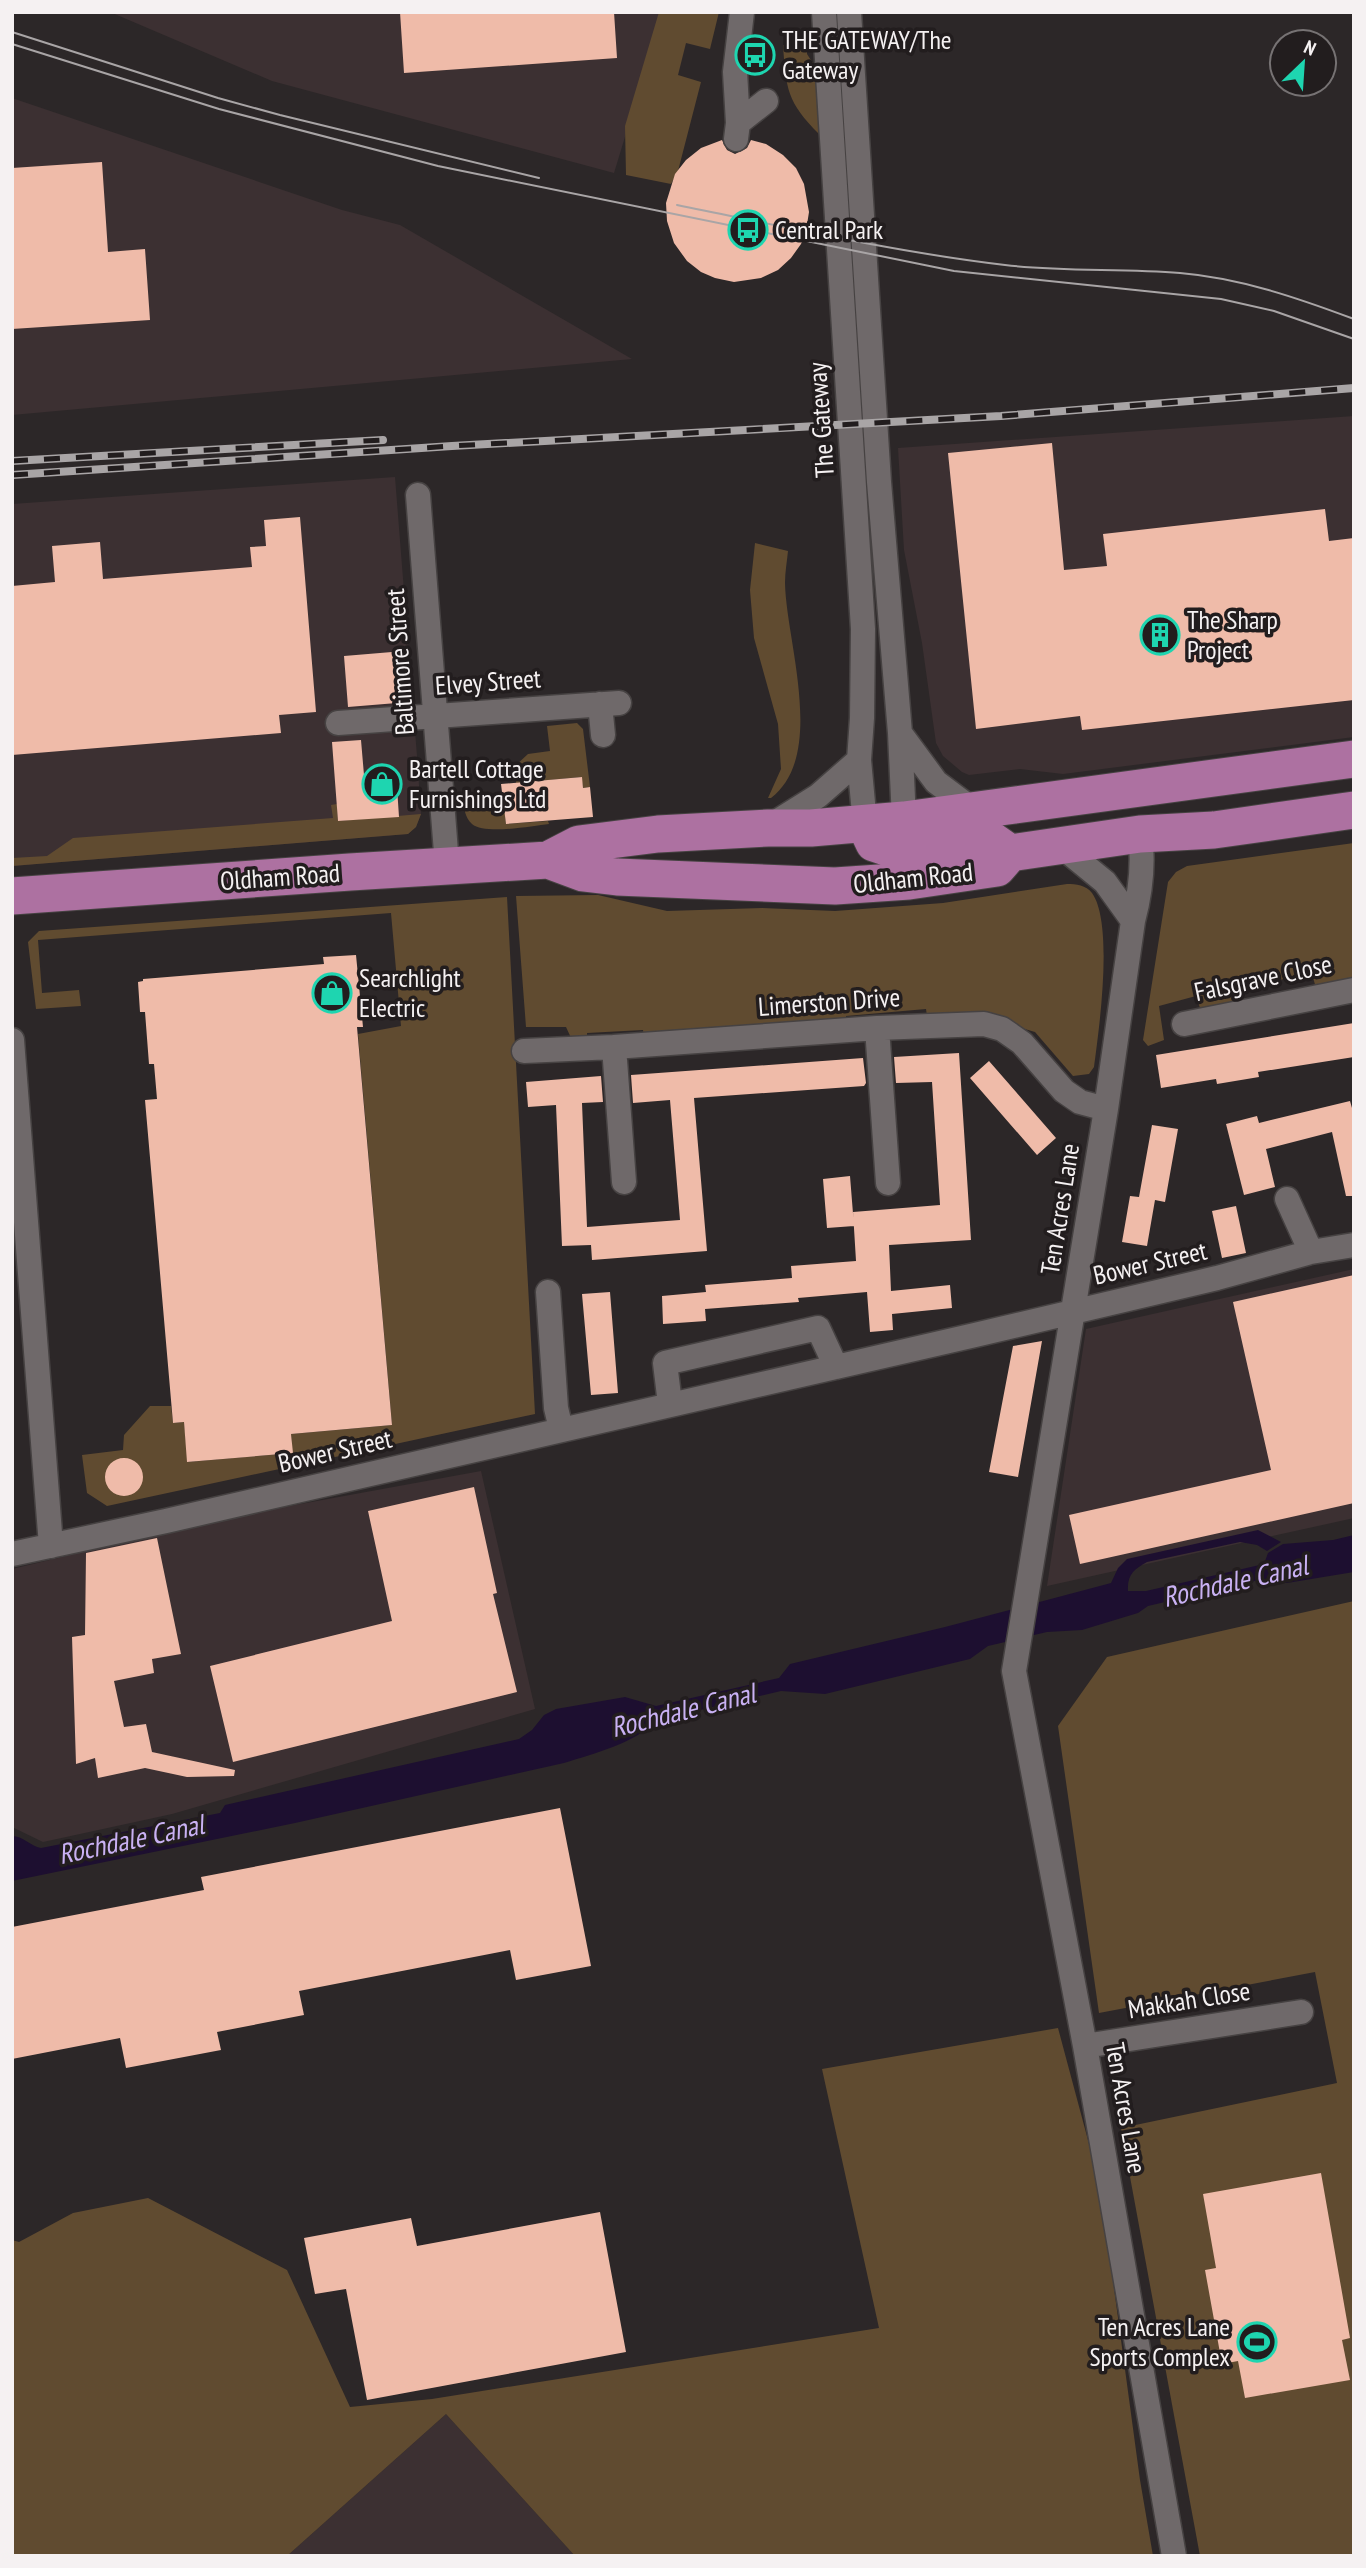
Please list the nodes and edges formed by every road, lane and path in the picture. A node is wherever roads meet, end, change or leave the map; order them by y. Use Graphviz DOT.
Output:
graph roads {
  1 [pos="742,12"];
  2 [pos="824,12"];
  3 [pos="849,12"];
  4 [pos="766,101"];
  5 [pos="418,495"];
  6 [pos="434,715"];
  7 [pos="338,723"];
  8 [pos="900,733"];
  9 [pos="603,735"];
  10 [pos="1354,759"];
  11 [pos="859,760"];
  12 [pos="1133,788"];
  13 [pos="972,810"];
  14 [pos="1354,810"];
  15 [pos="865,824"];
  16 [pos="768,828"];
  17 [pos="1140,834"];
  18 [pos="1060,846"];
  19 [pos="906,851"];
  20 [pos="548,860"];
  21 [pos="447,865"];
  22 [pos="12,896"];
  23 [pos="1133,921"];
  24 [pos="1354,990"];
  25 [pos="1184,1024"];
  26 [pos="877,1028"];
  27 [pos="12,1040"];
  28 [pos="614,1047"];
  29 [pos="524,1051"];
  30 [pos="1106,1109"];
  31 [pos="624,1182"];
  32 [pos="888,1183"];
  33 [pos="1287,1199"];
  34 [pos="1354,1245"];
  35 [pos="1311,1252"];
  36 [pos="548,1292"];
  37 [pos="21,1296"];
  38 [pos="1074,1312"];
  39 [pos="836,1367"];
  40 [pos="670,1404"];
  41 [pos="561,1429"];
  42 [pos="51,1546"];
  43 [pos="12,1555"];
  44 [pos="1301,2012"];
  45 [pos="1085,2046"];
  46 [pos="1174,2556"];
  1 -- 4 [label="street"];
  2 -- 11 [label="street, The Gateway"];
  3 -- 8 [label="street, The Gateway"];
  5 -- 6 [label="street, Baltimore Street"];
  6 -- 7 [label="street, Elvey Street"];
  6 -- 9 [label="street, Elvey Street"];
  6 -- 21 [label="street, Baltimore Street"];
  8 -- 13 [label="street"];
  8 -- 19 [label="street, The Gateway"];
  10 -- 12 [label="highway, Oldham Road"];
  11 -- 15 [label="street, The Gateway"];
  11 -- 16 [label="street"];
  12 -- 13 [label="highway, Oldham Road"];
  12 -- 17 [label="highway"];
  13 -- 19 [label="highway, Oldham Road"];
  14 -- 17 [label="highway"];
  15 -- 16 [label="highway, Oldham Road"];
  15 -- 19 [label="highway, Oldham Road"];
  16 -- 20 [label="highway, Oldham Road"];
  17 -- 18 [label="highway"];
  17 -- 23 [label="street, Ten Acres Lane"];
  18 -- 19 [label="highway"];
  18 -- 23 [label="street"];
  19 -- 20 [label="highway, Oldham Road"];
  20 -- 21 [label="highway, Oldham Road"];
  21 -- 22 [label="highway, Oldham Road"];
  23 -- 30 [label="street, Ten Acres Lane"];
  24 -- 25 [label="street, Falsgrave Close"];
  26 -- 28 [label="street, Limerston Drive"];
  26 -- 30 [label="street, Limerston Drive"];
  26 -- 32 [label="street"];
  27 -- 37 [label="street"];
  28 -- 29 [label="street, Limerston Drive"];
  28 -- 31 [label="street"];
  30 -- 38 [label="street, Ten Acres Lane"];
  33 -- 35 [label="street"];
  34 -- 35 [label="street, Bower Street"];
  35 -- 38 [label="street, Bower Street"];
  36 -- 41 [label="street"];
  37 -- 42 [label="street"];
  38 -- 39 [label="street, Bower Street"];
  38 -- 45 [label="street, Ten Acres Lane"];
  39 -- 40 [label="street, Bower Street"];
  39 -- 40 [label="street"];
  40 -- 41 [label="street, Bower Street"];
  41 -- 42 [label="street, Bower Street"];
  42 -- 43 [label="street, Bower Street"];
  44 -- 45 [label="street, Makkah Close"];
  45 -- 46 [label="street, Ten Acres Lane"];
}
